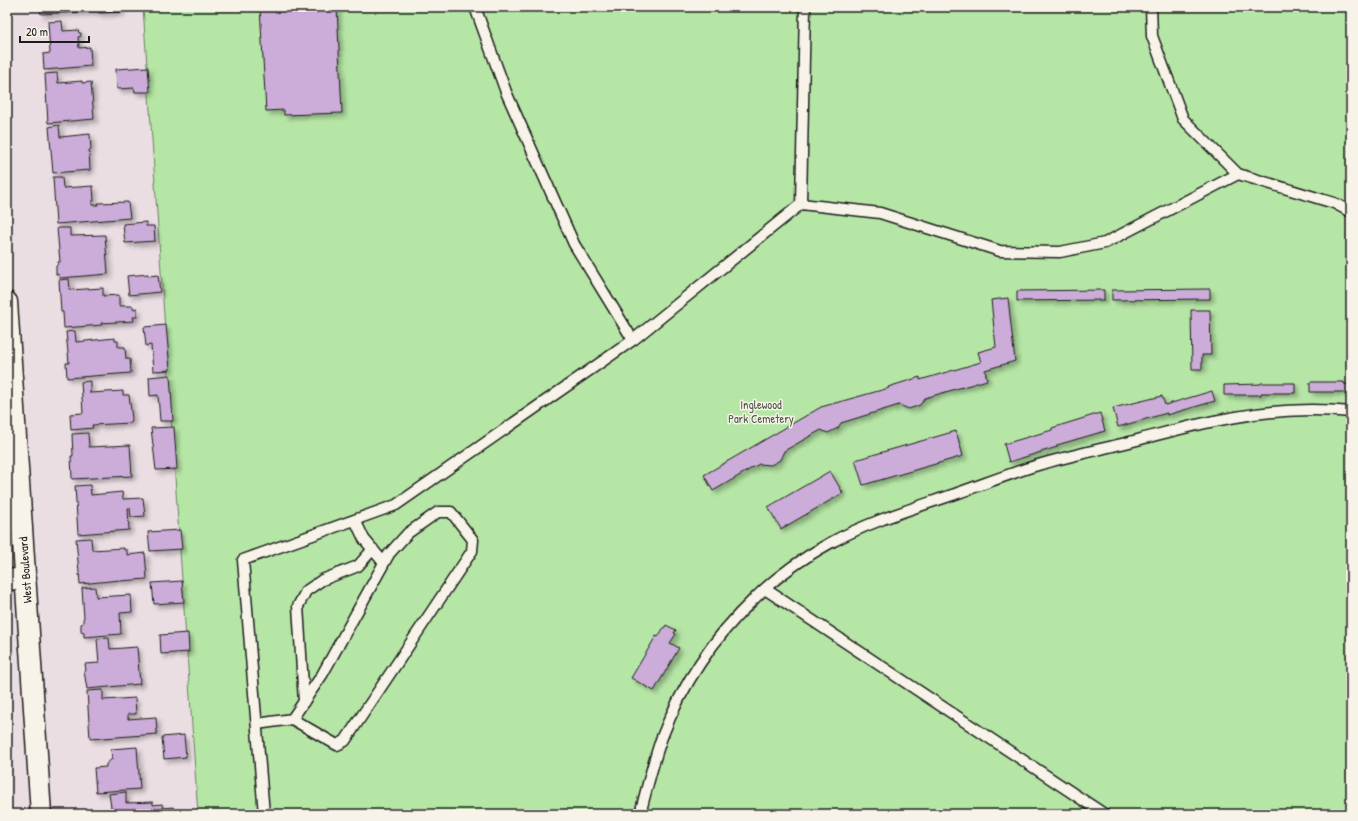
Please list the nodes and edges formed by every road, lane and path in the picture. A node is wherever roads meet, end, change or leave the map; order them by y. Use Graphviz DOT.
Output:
graph roads {
  1 [pos="475,7"];
  2 [pos="805,7"];
  3 [pos="1151,7"];
  4 [pos="1238,174"];
  5 [pos="801,204"];
  6 [pos="1351,212"];
  7 [pos="7,302"];
  8 [pos="632,340"];
  9 [pos="1351,412"];
  10 [pos="355,520"];
  11 [pos="373,549"];
  12 [pos="384,563"];
  13 [pos="16,579"];
  14 [pos="765,589"];
  15 [pos="304,702"];
  16 [pos="292,719"];
  17 [pos="257,724"];
  18 [pos="41,814"];
  19 [pos="264,814"];
  20 [pos="640,814"];
  21 [pos="1104,814"];
  1 -- 8 [label="lane"];
  2 -- 5 [label="lane"];
  3 -- 4 [label="lane"];
  4 -- 5 [label="lane"];
  4 -- 6 [label="lane"];
  5 -- 8 [label="lane"];
  7 -- 13 [label="street, West Boulevard"];
  8 -- 10 [label="lane"];
  9 -- 14 [label="lane"];
  10 -- 11 [label="lane"];
  10 -- 17 [label="lane"];
  11 -- 12 [label="lane"];
  11 -- 15 [label="lane"];
  12 -- 15 [label="lane"];
  12 -- 16 [label="lane"];
  13 -- 18 [label="street, West Boulevard"];
  14 -- 20 [label="lane"];
  14 -- 21 [label="lane"];
  15 -- 16 [label="lane"];
  16 -- 17 [label="lane"];
  17 -- 19 [label="lane"];
}
